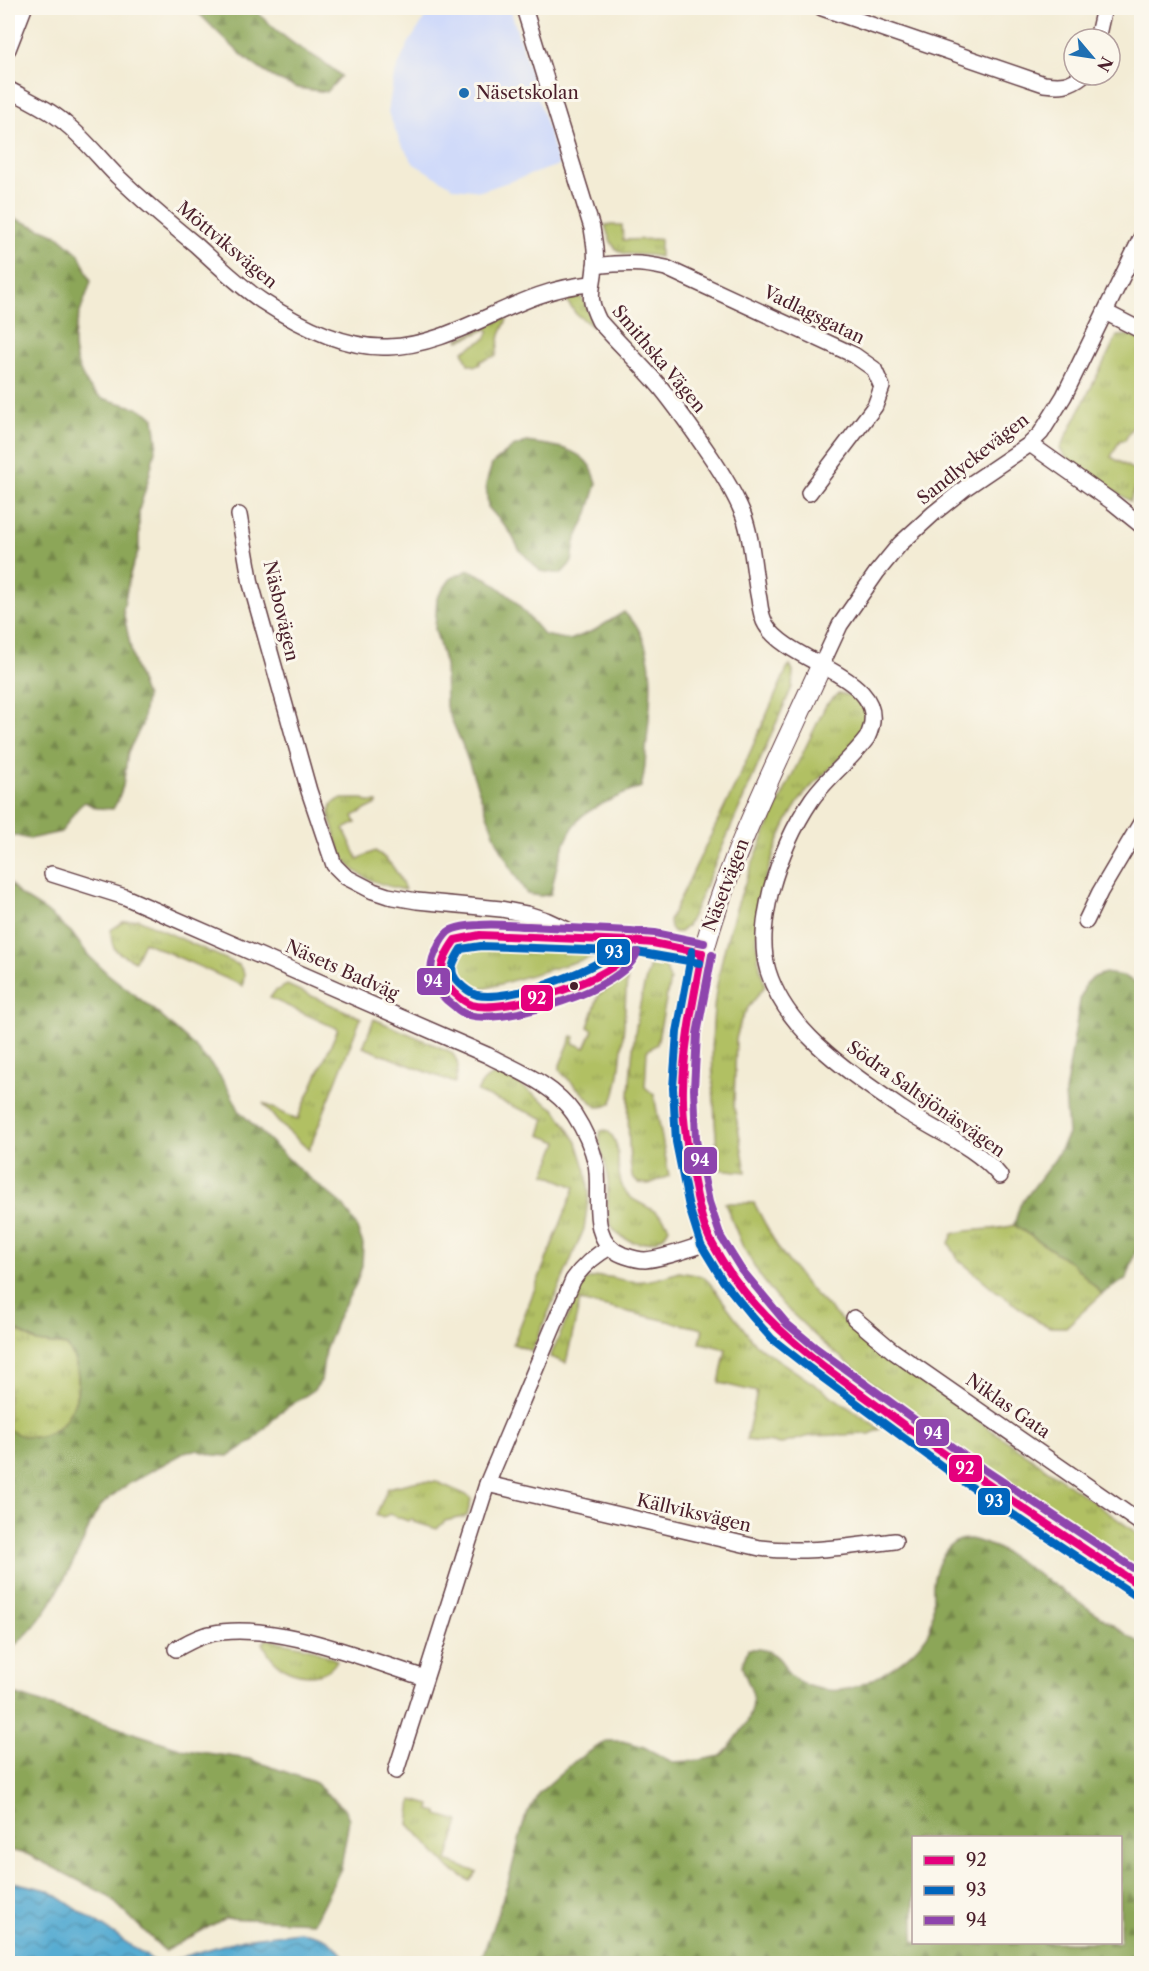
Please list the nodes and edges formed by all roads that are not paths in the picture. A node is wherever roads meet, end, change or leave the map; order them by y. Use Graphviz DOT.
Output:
graph roads {
  1 [pos="24,8"];
  2 [pos="524,8"];
  3 [pos="822,8"];
  4 [pos="1104,8"];
  5 [pos="1099,27"];
  6 [pos="8,49"];
  7 [pos="1062,86"];
  8 [pos="8,89"];
  9 [pos="1142,236"];
  10 [pos="595,266"];
  11 [pos="591,284"];
  12 [pos="1105,312"];
  13 [pos="1142,331"];
  14 [pos="1030,444"];
  15 [pos="809,493"];
  16 [pos="239,515"];
  17 [pos="1142,526"];
  18 [pos="821,666"];
  19 [pos="1142,822"];
  20 [pos="52,874"];
  21 [pos="1086,921"];
  22 [pos="702,952"];
  23 [pos="1000,1176"];
  24 [pos="711,1242"];
  25 [pos="610,1247"];
  26 [pos="854,1318"];
  27 [pos="487,1484"];
  28 [pos="1142,1524"];
  29 [pos="895,1541"];
  30 [pos="1142,1587"];
  31 [pos="177,1649"];
  32 [pos="425,1678"];
  33 [pos="396,1771"];
  1 -- 6 [label="street"];
  2 -- 10 [label="street, Smithska Vägen"];
  3 -- 7 [label="street"];
  4 -- 5 [label="street"];
  8 -- 11 [label="street, Möttviksvägen"];
  9 -- 12 [label="street, Sandlyckevägen"];
  10 -- 11 [label="street, Smithska Vägen"];
  10 -- 15 [label="street, Vadlagsgatan"];
  11 -- 18 [label="street, Smithska Vägen"];
  12 -- 13 [label="street"];
  12 -- 14 [label="street, Sandlyckevägen"];
  14 -- 17 [label="street"];
  14 -- 18 [label="street, Sandlyckevägen"];
  16 -- 22 [label="street, Näsbovägen"];
  18 -- 22 [label="street, Näsetvägen"];
  18 -- 23 [label="street, Södra Saltsjönäsvägen"];
  19 -- 21 [label="street"];
  20 -- 25 [label="street, Näsets Badväg"];
  22 -- 24 [label="street, Näsetvägen"];
  24 -- 25 [label="street"];
  24 -- 30 [label="street, Näsetvägen"];
  25 -- 27 [label="street"];
  26 -- 28 [label="street, Niklas Gata"];
  27 -- 29 [label="street, Källviksvägen"];
  27 -- 32 [label="street"];
  31 -- 32 [label="street"];
  32 -- 33 [label="street"];
}
